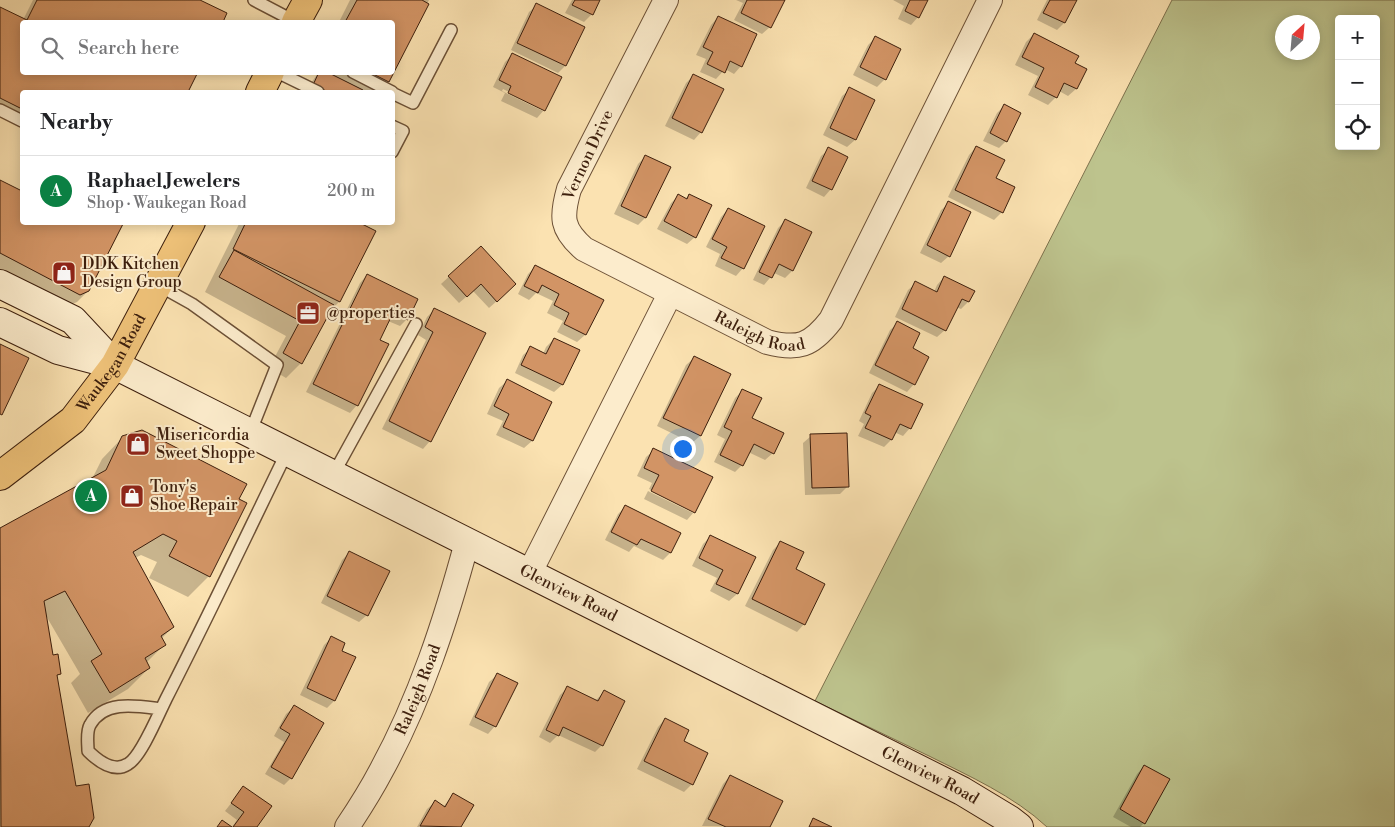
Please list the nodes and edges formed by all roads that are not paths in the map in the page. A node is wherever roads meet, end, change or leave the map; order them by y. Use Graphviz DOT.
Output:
graph roads {
  1 [pos="254,0"];
  2 [pos="308,0"];
  3 [pos="666,0"];
  4 [pos="990,0"];
  5 [pos="292,20"];
  6 [pos="297,20"];
  7 [pos="451,30"];
  8 [pos="268,75"];
  9 [pos="283,75"];
  10 [pos="359,75"];
  11 [pos="261,90"];
  12 [pos="314,90"];
  13 [pos="386,90"];
  14 [pos="395,94"];
  15 [pos="0,110"];
  16 [pos="20,120"];
  17 [pos="395,127"];
  18 [pos="395,146"];
  19 [pos="189,225"];
  20 [pos="0,284"];
  21 [pos="158,285"];
  22 [pos="670,294"];
  23 [pos="0,322"];
  24 [pos="416,324"];
  25 [pos="115,365"];
  26 [pos="250,433"];
  27 [pos="287,452"];
  28 [pos="333,475"];
  29 [pos="0,476"];
  30 [pos="467,542"];
  31 [pos="529,574"];
  32 [pos="161,709"];
  33 [pos="347,827"];
  34 [pos="1019,827"];
  1 -- 5 [label="lane"];
  2 -- 6 [label="main road"];
  3 -- 22 [label="street, Vernon Drive"];
  4 -- 22 [label="street, Raleigh Road"];
  7 -- 14 [label="lane"];
  8 -- 11 [label="main road"];
  9 -- 12 [label="lane"];
  10 -- 13 [label="lane"];
  15 -- 16 [label="lane"];
  17 -- 18 [label="lane"];
  19 -- 21 [label="main road, Waukegan Road"];
  20 -- 25 [label="main road, Glenview Road"];
  21 -- 25 [label="main road, Waukegan Road"];
  21 -- 26 [label="lane"];
  22 -- 31 [label="street"];
  23 -- 25 [label="main road, Glenview Road"];
  24 -- 28 [label="lane"];
  25 -- 26 [label="main road, Glenview Road"];
  25 -- 29 [label="main road, Waukegan Road"];
  26 -- 27 [label="main road, Glenview Road"];
  27 -- 28 [label="main road, Glenview Road"];
  27 -- 32 [label="lane"];
  28 -- 30 [label="main road, Glenview Road"];
  30 -- 31 [label="main road, Glenview Road"];
  30 -- 33 [label="street, Raleigh Road"];
  31 -- 34 [label="main road, Glenview Road"];
  32 -- 32 [label="lane"];
}
